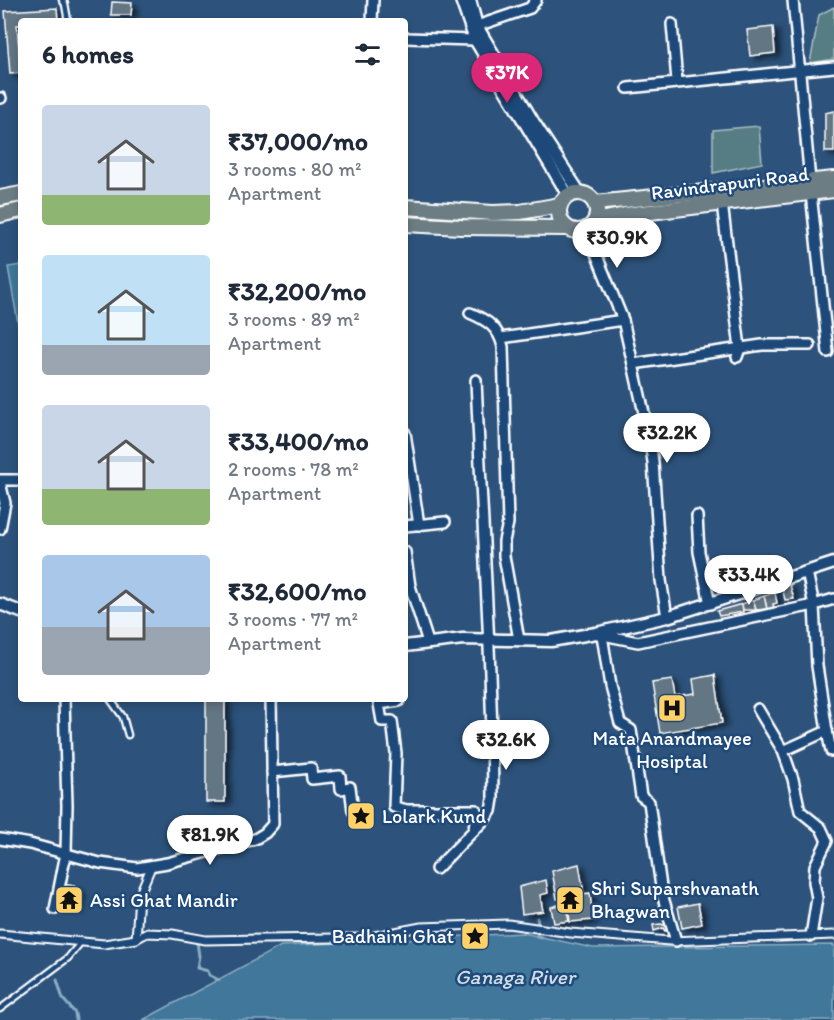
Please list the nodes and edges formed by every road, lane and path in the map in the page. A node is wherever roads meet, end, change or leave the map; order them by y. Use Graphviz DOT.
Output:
graph roads {
  1 [pos="62,0"];
  2 [pos="372,0"];
  3 [pos="461,0"];
  4 [pos="470,0"];
  5 [pos="536,0"];
  6 [pos="793,0"];
  7 [pos="67,18"];
  8 [pos="372,18"];
  9 [pos="672,24"];
  10 [pos="477,26"];
  11 [pos="408,38"];
  12 [pos="475,40"];
  13 [pos="834,67"];
  14 [pos="801,71"];
  15 [pos="677,81"];
  16 [pos="628,88"];
  17 [pos="834,179"];
  18 [pos="810,187"];
  19 [pos="834,190"];
  20 [pos="18,195"];
  21 [pos="0,198"];
  22 [pos="570,198"];
  23 [pos="594,203"];
  24 [pos="722,203"];
  25 [pos="408,207"];
  26 [pos="18,211"];
  27 [pos="0,215"];
  28 [pos="408,224"];
  29 [pos="590,225"];
  30 [pos="567,228"];
  31 [pos="470,313"];
  32 [pos="623,320"];
  33 [pos="501,338"];
  34 [pos="810,345"];
  35 [pos="739,352"];
  36 [pos="828,352"];
  37 [pos="633,364"];
  38 [pos="476,380"];
  39 [pos="408,453"];
  40 [pos="18,480"];
  41 [pos="0,481"];
  42 [pos="697,516"];
  43 [pos="445,522"];
  44 [pos="419,525"];
  45 [pos="408,526"];
  46 [pos="0,529"];
  47 [pos="834,563"];
  48 [pos="408,572"];
  49 [pos="807,572"];
  50 [pos="834,599"];
  51 [pos="0,604"];
  52 [pos="710,604"];
  53 [pos="814,605"];
  54 [pos="18,611"];
  55 [pos="667,617"];
  56 [pos="599,634"];
  57 [pos="490,640"];
  58 [pos="519,640"];
  59 [pos="428,642"];
  60 [pos="408,645"];
  61 [pos="64,702"];
  62 [pos="112,702"];
  63 [pos="271,702"];
  64 [pos="392,702"];
  65 [pos="758,709"];
  66 [pos="827,731"];
  67 [pos="128,735"];
  68 [pos="834,750"];
  69 [pos="783,751"];
  70 [pos="272,772"];
  71 [pos="353,811"];
  72 [pos="474,830"];
  73 [pos="0,839"];
  74 [pos="66,853"];
  75 [pos="151,867"];
  76 [pos="436,869"];
  77 [pos="55,909"];
  78 [pos="0,934"];
  79 [pos="834,935"];
  80 [pos="811,936"];
  81 [pos="136,939"];
  82 [pos="82,941"];
  83 [pos="676,941"];
  84 [pos="0,1009"];
  1 -- 7 [label="lane"];
  2 -- 8 [label="street"];
  3 -- 12 [label="street"];
  4 -- 10 [label="street"];
  5 -- 10 [label="street"];
  6 -- 14 [label="street"];
  9 -- 15 [label="street"];
  10 -- 22 [label="street"];
  11 -- 12 [label="street"];
  12 -- 22 [label="street"];
  13 -- 14 [label="street"];
  14 -- 15 [label="street"];
  14 -- 18 [label="street"];
  15 -- 16 [label="street"];
  17 -- 18 [label="main road, Ravindrapuri Road"];
  18 -- 19 [label="main road, Ravindrapuri Road"];
  18 -- 23 [label="main road, Ravindrapuri Road"];
  18 -- 24 [label="main road, Ravindrapuri Road"];
  18 -- 36 [label="street"];
  20 -- 21 [label="main road"];
  22 -- 23 [label="main road"];
  22 -- 25 [label="main road"];
  22 -- 30 [label="main road"];
  23 -- 29 [label="main road"];
  24 -- 29 [label="main road, Ravindrapuri Road"];
  24 -- 35 [label="street"];
  26 -- 27 [label="main road"];
  28 -- 30 [label="main road"];
  29 -- 30 [label="main road"];
  29 -- 32 [label="street"];
  31 -- 33 [label="street"];
  32 -- 33 [label="street"];
  32 -- 37 [label="street"];
  33 -- 58 [label="street"];
  34 -- 35 [label="street"];
  35 -- 37 [label="street"];
  37 -- 55 [label="street"];
  38 -- 57 [label="street"];
  39 -- 44 [label="street"];
  40 -- 41 [label="street"];
  41 -- 46 [label="street"];
  42 -- 52 [label="street"];
  43 -- 44 [label="street"];
  44 -- 45 [label="street"];
  47 -- 49 [label="street"];
  48 -- 59 [label="street"];
  49 -- 52 [label="street"];
  49 -- 53 [label="street"];
  50 -- 53 [label="street"];
  51 -- 54 [label="street"];
  52 -- 55 [label="street"];
  53 -- 56 [label="street"];
  53 -- 66 [label="street"];
  55 -- 56 [label="street"];
  56 -- 58 [label="street"];
  56 -- 83 [label="street"];
  57 -- 58 [label="street"];
  57 -- 59 [label="street"];
  57 -- 72 [label="street"];
  59 -- 60 [label="street"];
  61 -- 74 [label="street"];
  62 -- 67 [label="lane"];
  63 -- 70 [label="street"];
  64 -- 72 [label="street"];
  65 -- 69 [label="street"];
  66 -- 68 [label="street"];
  66 -- 69 [label="street"];
  69 -- 80 [label="street"];
  70 -- 71 [label="street"];
  70 -- 75 [label="street"];
  72 -- 76 [label="street"];
  73 -- 74 [label="street"];
  74 -- 75 [label="street"];
  74 -- 77 [label="street"];
  75 -- 81 [label="street"];
  78 -- 82 [label="street"];
  79 -- 80 [label="street"];
  80 -- 83 [label="street"];
  81 -- 82 [label="street"];
  81 -- 83 [label="street"];
  82 -- 84 [label="lane"];
}
